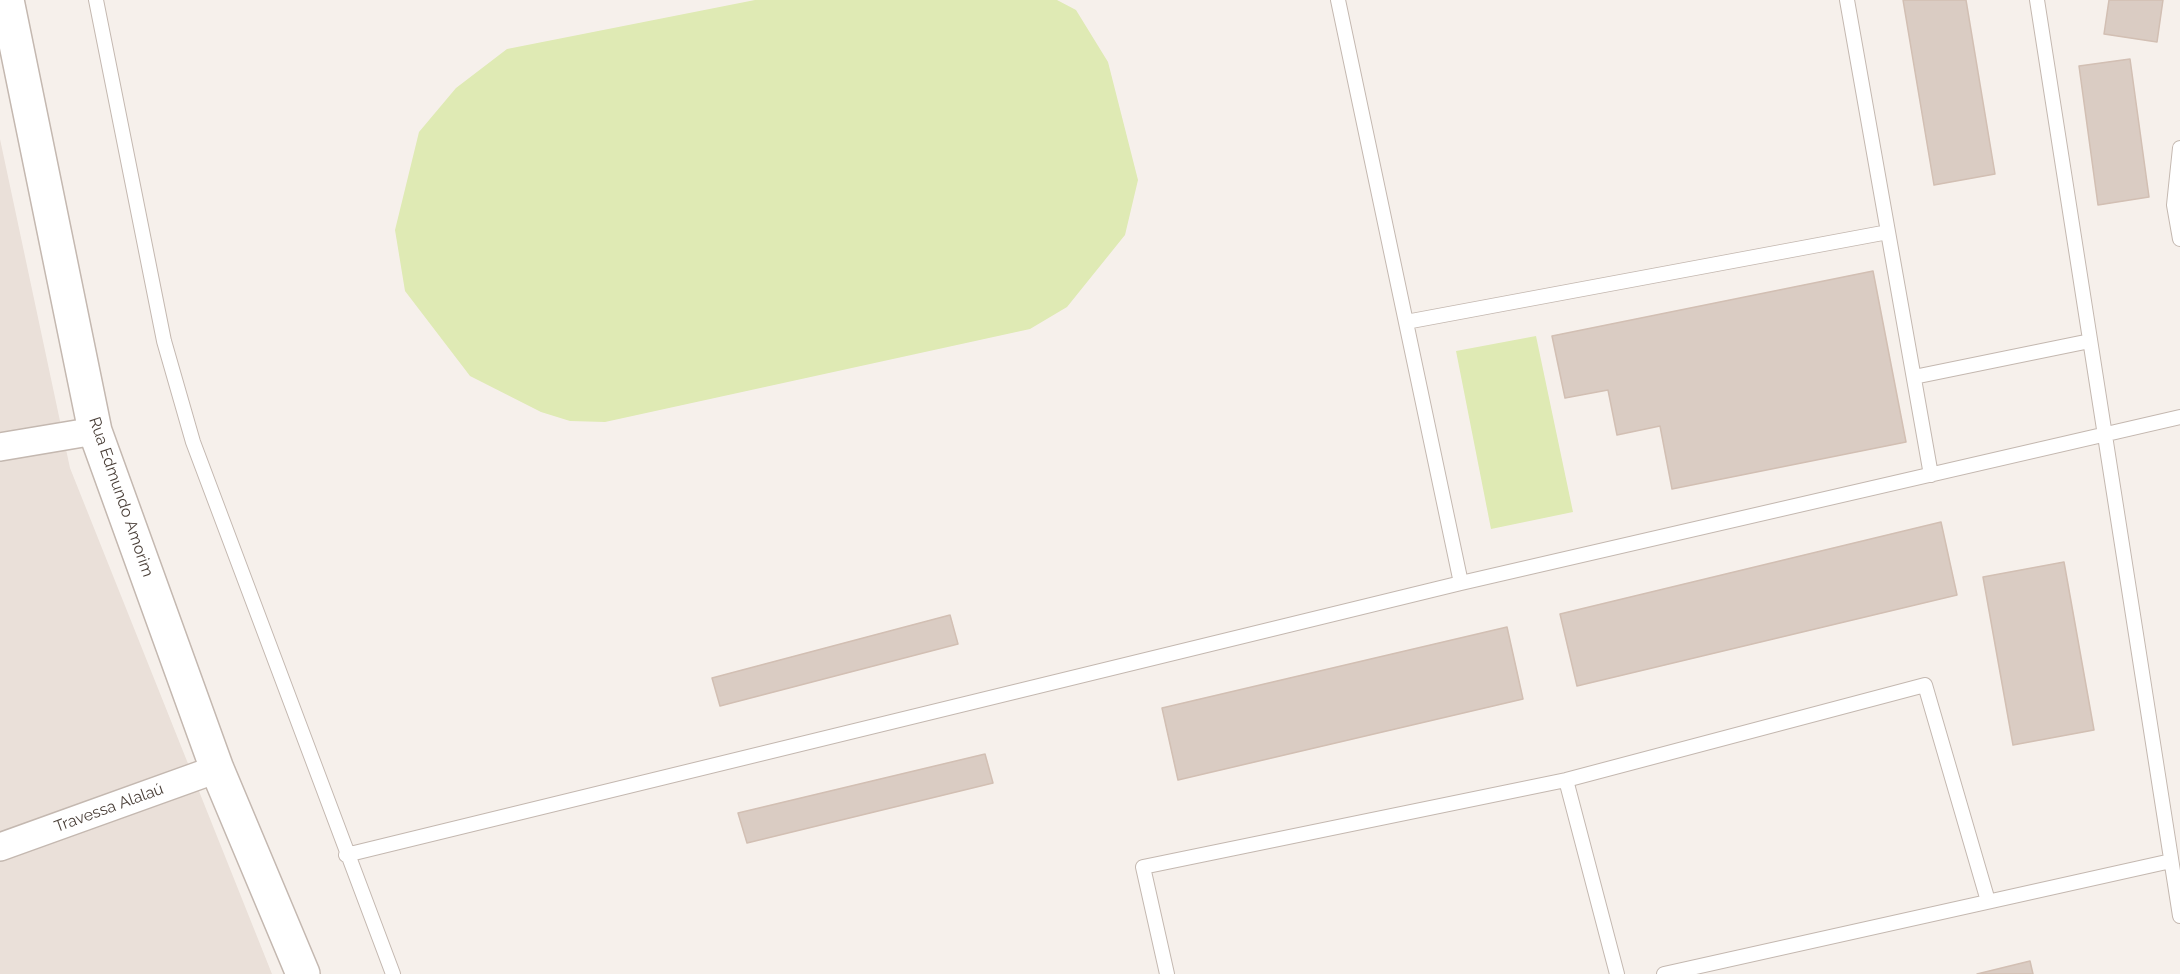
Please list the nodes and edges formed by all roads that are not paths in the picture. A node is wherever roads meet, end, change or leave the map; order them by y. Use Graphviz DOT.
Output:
graph roads {
  1 [pos="7,0"];
  2 [pos="96,0"];
  3 [pos="1338,0"];
  4 [pos="1847,0"];
  5 [pos="2037,0"];
  6 [pos="2180,148"];
  7 [pos="1888,232"];
  8 [pos="2180,239"];
  9 [pos="1406,322"];
  10 [pos="2090,341"];
  11 [pos="1914,377"];
  12 [pos="2180,417"];
  13 [pos="95,431"];
  14 [pos="2105,435"];
  15 [pos="0,447"];
  16 [pos="1931,475"];
  17 [pos="1461,583"];
  18 [pos="217,769"];
  19 [pos="1566,780"];
  20 [pos="0,847"];
  21 [pos="346,855"];
  22 [pos="2171,861"];
  23 [pos="1988,901"];
  24 [pos="2180,916"];
  25 [pos="303,974"];
  26 [pos="393,974"];
  27 [pos="1167,974"];
  28 [pos="1617,974"];
  29 [pos="1664,974"];
  1 -- 13 [label="street, Rua Edmundo Amorim"];
  2 -- 21 [label="lane"];
  3 -- 9 [label="lane"];
  4 -- 7 [label="lane"];
  5 -- 10 [label="lane"];
  6 -- 8 [label="lane"];
  7 -- 9 [label="lane"];
  7 -- 11 [label="lane"];
  9 -- 17 [label="lane"];
  10 -- 11 [label="lane"];
  10 -- 14 [label="lane"];
  11 -- 16 [label="lane"];
  12 -- 14 [label="lane"];
  13 -- 15 [label="street"];
  13 -- 18 [label="street, Rua Edmundo Amorim"];
  14 -- 16 [label="lane"];
  14 -- 22 [label="lane"];
  16 -- 17 [label="lane"];
  17 -- 21 [label="lane"];
  18 -- 20 [label="street, Travessa Alalaú"];
  18 -- 25 [label="street, Rua Edmundo Amorim"];
  19 -- 23 [label="lane"];
  19 -- 27 [label="lane"];
  19 -- 28 [label="lane"];
  21 -- 26 [label="lane"];
  22 -- 23 [label="lane"];
  22 -- 24 [label="lane"];
  23 -- 29 [label="lane"];
}
